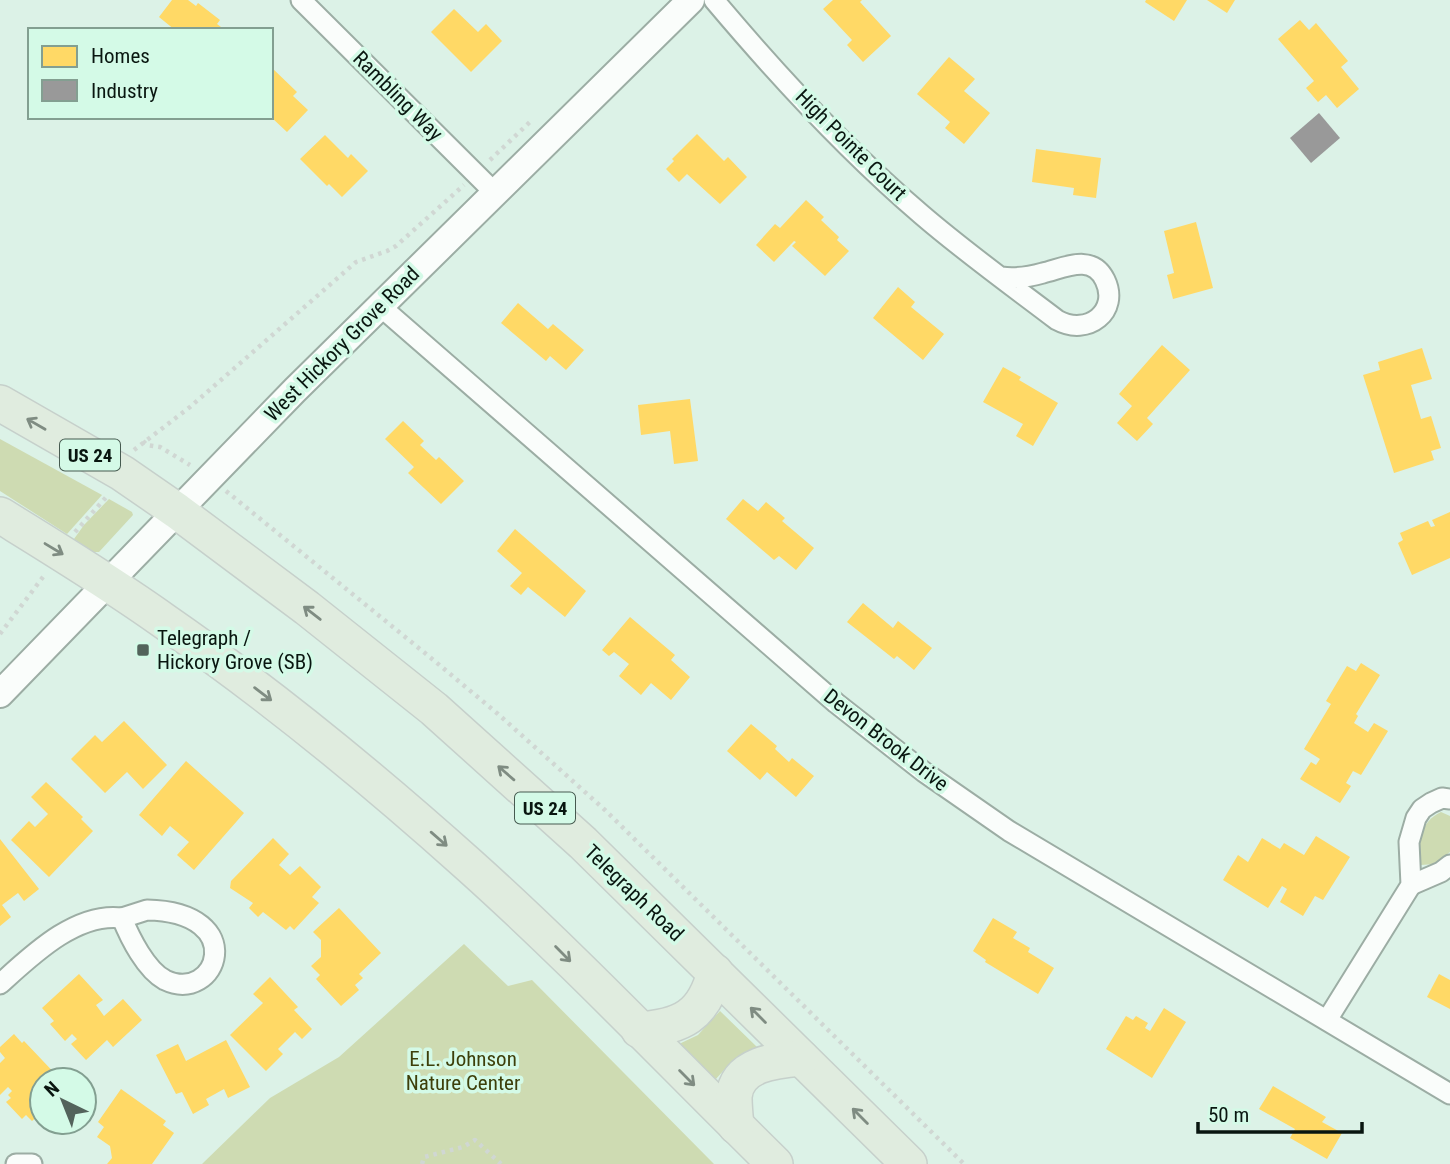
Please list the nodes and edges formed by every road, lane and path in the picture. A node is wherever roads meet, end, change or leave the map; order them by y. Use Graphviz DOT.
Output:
graph roads {
  1 [pos="301,0"];
  2 [pos="691,0"];
  3 [pos="714,0"];
  4 [pos="459,190"];
  5 [pos="495,193"];
  6 [pos="1001,277"];
  7 [pos="380,306"];
  8 [pos="0,403"];
  9 [pos="143,441"];
  10 [pos="134,450"];
  11 [pos="182,459"];
  12 [pos="106,498"];
  13 [pos="244,505"];
  14 [pos="177,511"];
  15 [pos="0,515"];
  16 [pos="70,538"];
  17 [pos="108,583"];
  18 [pos="23,605"];
  19 [pos="0,634"];
  20 [pos="0,694"];
  21 [pos="1450,799"];
  22 [pos="1450,865"];
  23 [pos="1411,885"];
  24 [pos="122,918"];
  25 [pos="715,972"];
  26 [pos="0,984"];
  27 [pos="1327,1020"];
  28 [pos="639,1030"];
  29 [pos="801,1058"];
  30 [pos="1450,1094"];
  31 [pos="736,1126"];
  32 [pos="16,1164"];
  33 [pos="32,1164"];
  34 [pos="422,1164"];
  35 [pos="501,1164"];
  36 [pos="775,1164"];
  37 [pos="909,1164"];
  38 [pos="964,1164"];
  1 -- 5 [label="street, Rambling Way"];
  2 -- 5 [label="street, West Hickory Grove Road"];
  3 -- 6 [label="street, High Pointe Court"];
  4 -- 9 [label="path"];
  5 -- 7 [label="street, West Hickory Grove Road"];
  6 -- 6 [label="street, High Pointe Court"];
  7 -- 14 [label="street, West Hickory Grove Road"];
  7 -- 27 [label="street, Devon Brook Drive"];
  14 -- 8 [label="highway, US 24, one-way"];
  9 -- 10 [label="path"];
  9 -- 11 [label="path"];
  12 -- 16 [label="path"];
  13 -- 38 [label="path"];
  14 -- 17 [label="street, West Hickory Grove Road"];
  25 -- 14 [label="highway, Telegraph Road / US 24, one-way"];
  15 -- 17 [label="highway, one-way"];
  17 -- 20 [label="street, West Hickory Grove Road"];
  17 -- 28 [label="highway, one-way"];
  18 -- 19 [label="path"];
  21 -- 23 [label="street"];
  22 -- 23 [label="street"];
  23 -- 27 [label="street"];
  24 -- 24 [label="street"];
  24 -- 26 [label="street"];
  25 -- 28 [label="highway"];
  29 -- 25 [label="highway, Telegraph Road / US 24, one-way"];
  27 -- 30 [label="street, Devon Brook Drive"];
  28 -- 31 [label="highway, one-way"];
  29 -- 31 [label="highway"];
  37 -- 29 [label="highway, Telegraph Road / US 24, one-way"];
  31 -- 36 [label="highway"];
  32 -- 33 [label="street"];
  34 -- 35 [label="path"];
}
